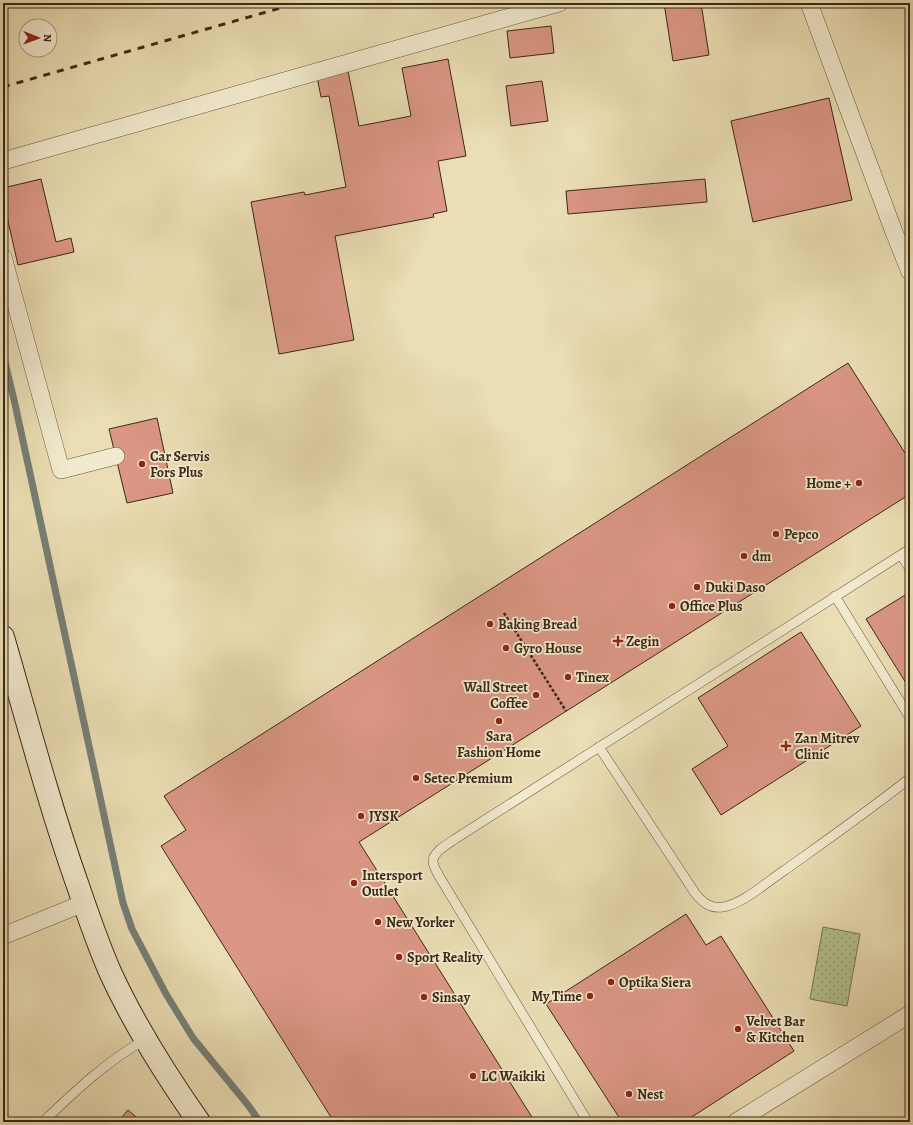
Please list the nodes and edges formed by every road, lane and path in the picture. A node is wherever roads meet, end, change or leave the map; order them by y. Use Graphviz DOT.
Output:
graph roads {
  1 [pos="559,3"];
  2 [pos="809,3"];
  3 [pos="3,161"];
  4 [pos="3,257"];
  5 [pos="910,272"];
  6 [pos="116,456"];
  7 [pos="910,549"];
  8 [pos="901,555"];
  9 [pos="910,569"];
  10 [pos="835,596"];
  11 [pos="504,613"];
  12 [pos="3,637"];
  13 [pos="566,711"];
  14 [pos="910,718"];
  15 [pos="599,747"];
  16 [pos="910,778"];
  17 [pos="84,903"];
  18 [pos="3,936"];
  19 [pos="910,1014"];
  20 [pos="146,1039"];
  21 [pos="43,1122"];
  22 [pos="198,1122"];
  23 [pos="588,1122"];
  24 [pos="736,1122"];
  1 -- 3 [label="street"];
  2 -- 5 [label="street"];
  4 -- 6 [label="street"];
  7 -- 8 [label="lane"];
  8 -- 9 [label="lane"];
  8 -- 10 [label="lane"];
  10 -- 14 [label="lane"];
  10 -- 15 [label="lane"];
  11 -- 13 [label="path"];
  12 -- 17 [label="main road"];
  15 -- 16 [label="lane"];
  15 -- 23 [label="lane"];
  17 -- 18 [label="street"];
  17 -- 20 [label="main road"];
  19 -- 24 [label="street"];
  20 -- 21 [label="lane"];
  20 -- 22 [label="main road"];
}
